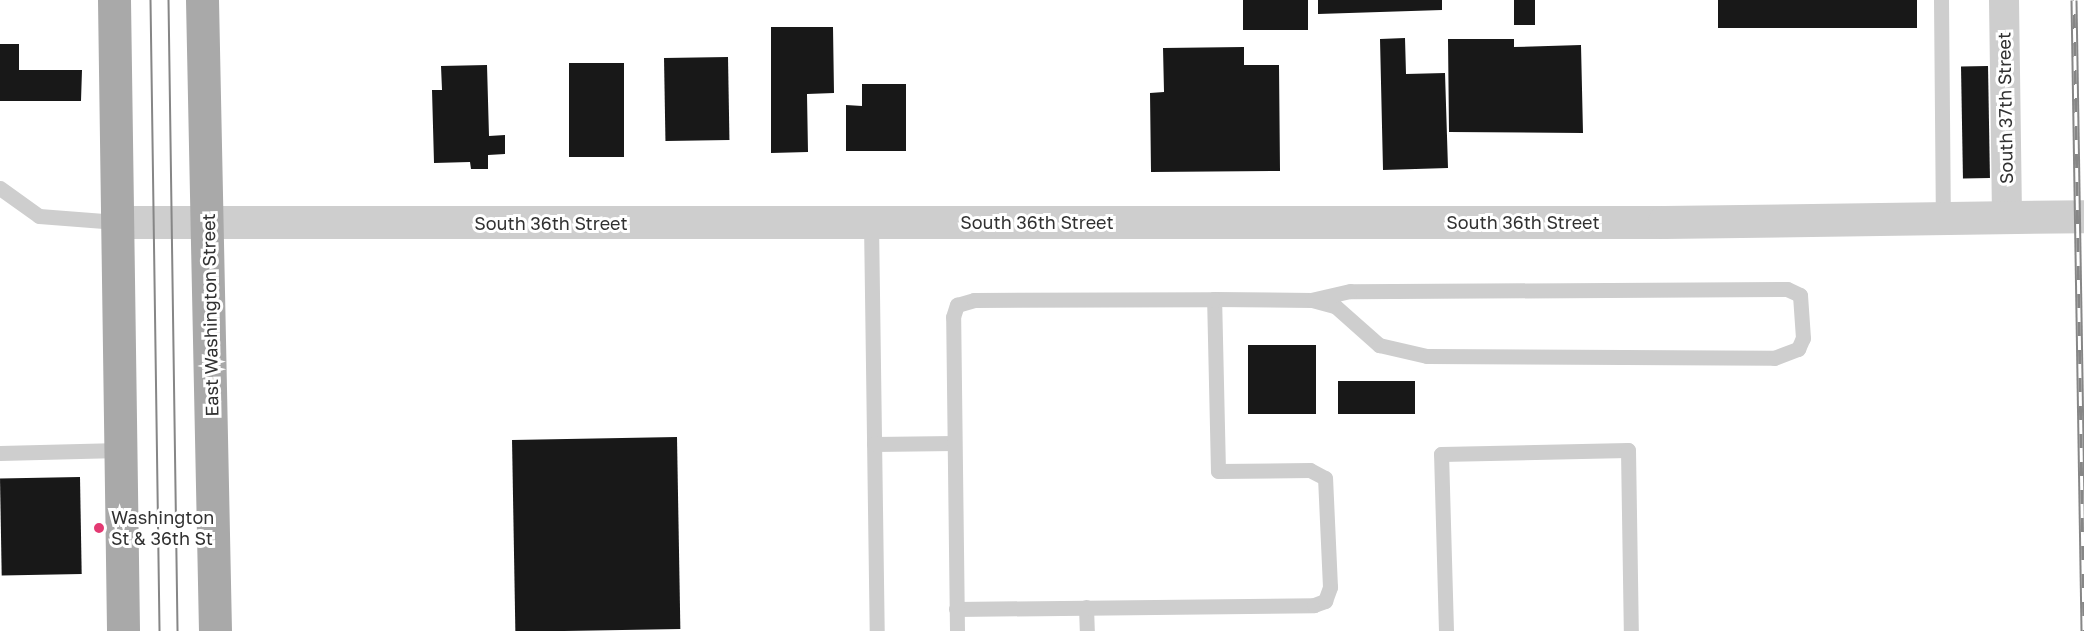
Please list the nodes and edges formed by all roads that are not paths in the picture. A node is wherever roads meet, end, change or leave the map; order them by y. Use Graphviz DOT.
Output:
graph roads {
  1 [pos="114,0"];
  2 [pos="202,0"];
  3 [pos="1941,0"];
  4 [pos="2004,0"];
  5 [pos="0,188"];
  6 [pos="2007,216"];
  7 [pos="2084,216"];
  8 [pos="1943,218"];
  9 [pos="117,222"];
  10 [pos="871,222"];
  11 [pos="208,223"];
  12 [pos="1214,298"];
  13 [pos="1312,300"];
  14 [pos="954,443"];
  15 [pos="874,444"];
  16 [pos="120,450"];
  17 [pos="0,453"];
  18 [pos="1086,607"];
  19 [pos="956,609"];
  20 [pos="123,631"];
  21 [pos="215,631"];
  22 [pos="877,631"];
  23 [pos="957,631"];
  24 [pos="1087,631"];
  25 [pos="1446,631"];
  26 [pos="1631,631"];
  1 -- 9 [label="main road"];
  2 -- 11 [label="main road, East Washington Street"];
  3 -- 8 [label="lane"];
  4 -- 6 [label="street, South 37th Street"];
  5 -- 9 [label="lane, South 36th Street"];
  6 -- 7 [label="street, South 36th Street"];
  6 -- 8 [label="street, South 36th Street"];
  8 -- 10 [label="street, South 36th Street"];
  9 -- 11 [label="street, South 36th Street"];
  9 -- 16 [label="main road"];
  10 -- 11 [label="street, South 36th Street"];
  10 -- 15 [label="lane"];
  11 -- 21 [label="main road, East Washington Street"];
  12 -- 13 [label="lane"];
  12 -- 14 [label="lane"];
  12 -- 18 [label="lane"];
  13 -- 13 [label="lane"];
  14 -- 15 [label="lane"];
  14 -- 19 [label="lane"];
  15 -- 22 [label="lane"];
  16 -- 17 [label="lane"];
  16 -- 20 [label="main road"];
  18 -- 19 [label="lane"];
  18 -- 24 [label="lane"];
  19 -- 23 [label="lane"];
  25 -- 26 [label="lane"];
}
